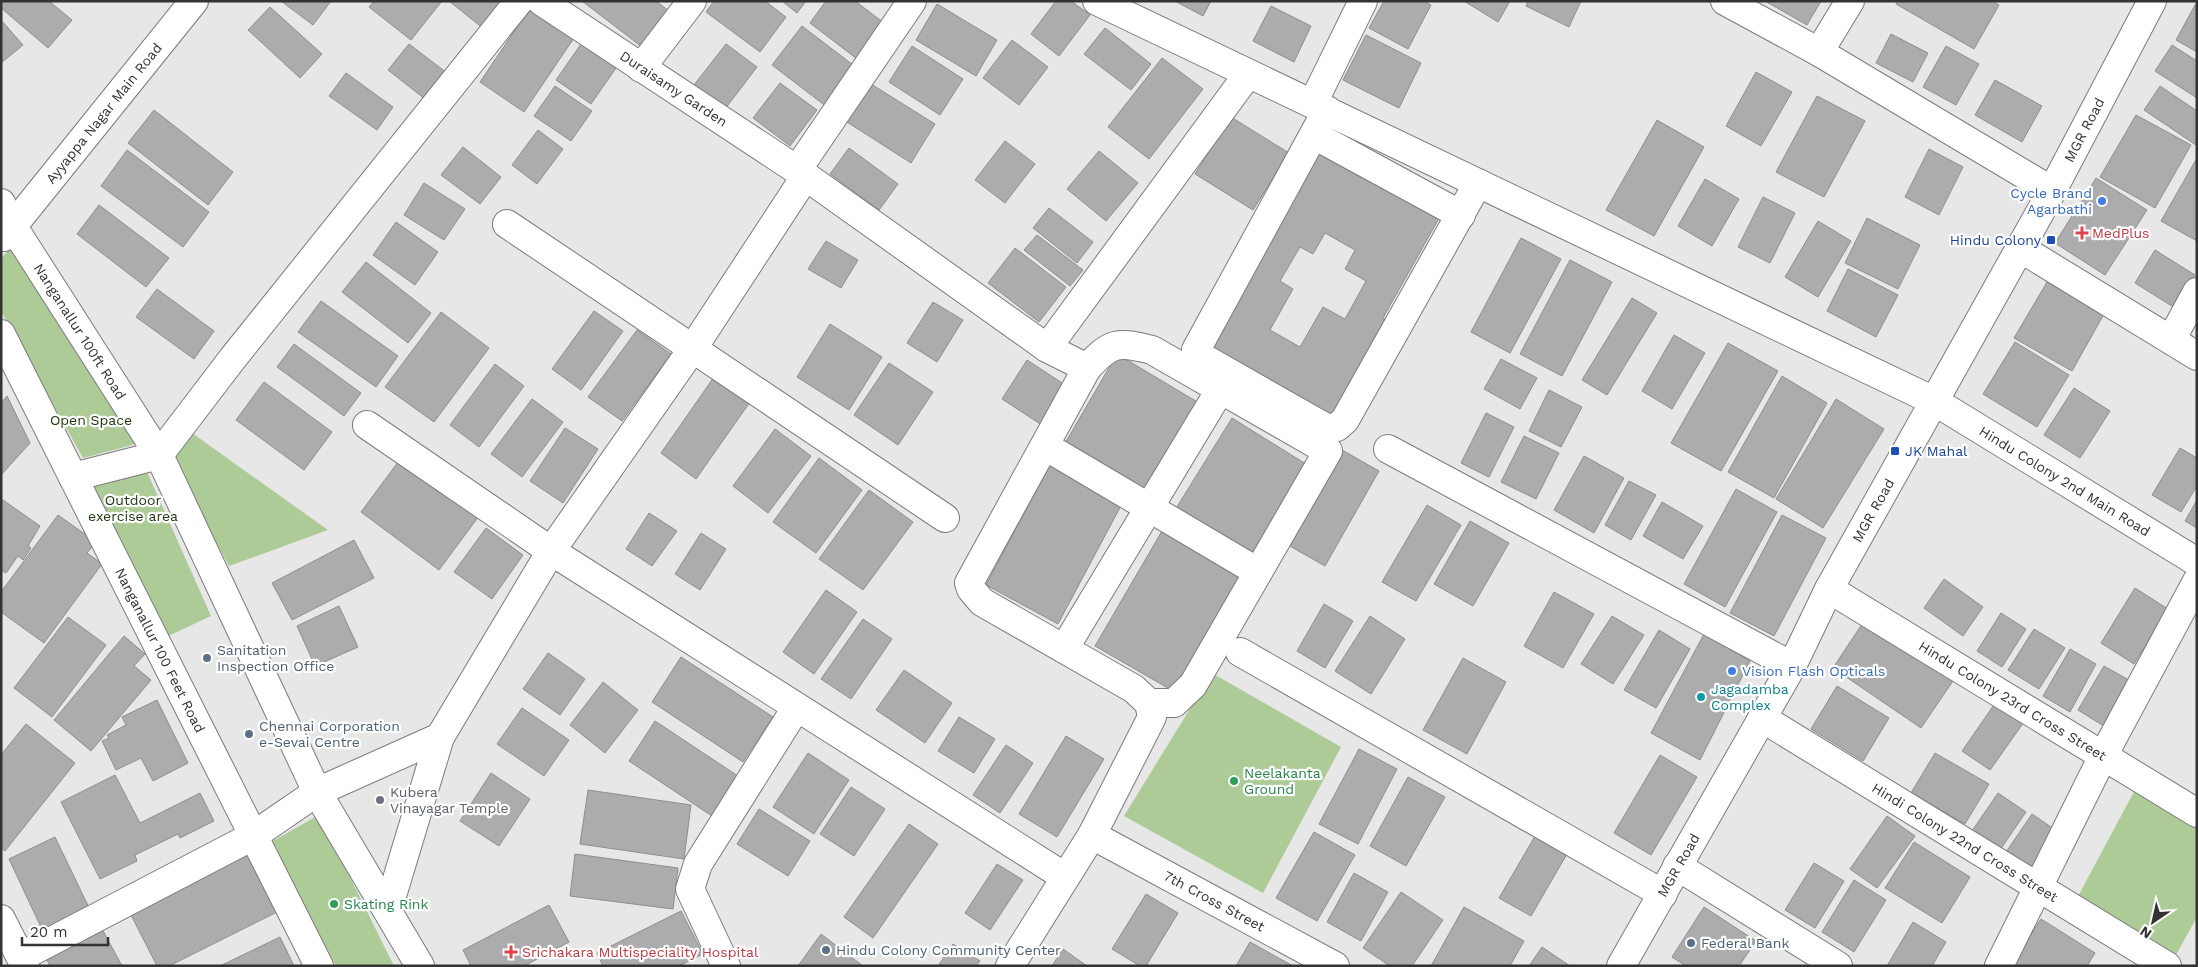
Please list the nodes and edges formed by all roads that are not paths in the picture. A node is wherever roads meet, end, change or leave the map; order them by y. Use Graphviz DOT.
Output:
graph roads {
  1 [pos="194,1"];
  2 [pos="519,1"];
  3 [pos="541,1"];
  4 [pos="692,1"];
  5 [pos="912,1"];
  6 [pos="1097,1"];
  7 [pos="1363,1"];
  8 [pos="1725,1"];
  9 [pos="1850,1"];
  10 [pos="2152,1"];
  11 [pos="1819,52"];
  12 [pos="641,68"];
  13 [pos="1248,74"];
  14 [pos="1320,107"];
  15 [pos="1314,134"];
  16 [pos="801,174"];
  17 [pos="1478,183"];
  18 [pos="2052,191"];
  19 [pos="1461,215"];
  20 [pos="5,223"];
  21 [pos="507,224"];
  22 [pos="2020,248"];
  23 [pos="2197,292"];
  24 [pos="1,334"];
  25 [pos="2171,340"];
  26 [pos="693,348"];
  27 [pos="1047,348"];
  28 [pos="2197,356"];
  29 [pos="1087,368"];
  30 [pos="1220,390"];
  31 [pos="1934,401"];
  32 [pos="367,424"];
  33 [pos="1045,446"];
  34 [pos="1388,449"];
  35 [pos="159,455"];
  36 [pos="73,478"];
  37 [pos="1149,509"];
  38 [pos="945,518"];
  39 [pos="551,551"];
  40 [pos="2197,562"];
  41 [pos="1258,572"];
  42 [pos="2197,581"];
  43 [pos="1829,589"];
  44 [pos="1064,650"];
  45 [pos="1240,652"];
  46 [pos="1792,666"];
  47 [pos="1149,703"];
  48 [pos="796,708"];
  49 [pos="1762,718"];
  50 [pos="440,737"];
  51 [pos="2103,756"];
  52 [pos="317,792"];
  53 [pos="2197,813"];
  54 [pos="1092,835"];
  55 [pos="253,836"];
  56 [pos="1677,866"];
  57 [pos="1065,877"];
  58 [pos="2038,887"];
  59 [pos="1663,894"];
  60 [pos="388,909"];
  61 [pos="1,920"];
  62 [pos="23,961"];
  63 [pos="319,966"];
  64 [pos="420,966"];
  65 [pos="726,966"];
  66 [pos="1010,966"];
  67 [pos="1335,966"];
  68 [pos="1621,966"];
  69 [pos="1838,966"];
  70 [pos="1999,966"];
  71 [pos="2167,966"];
  1 -- 20 [label="street, Ayyappa Nagar Main Road"];
  2 -- 35 [label="street"];
  3 -- 12 [label="street, Duraisamy Garden"];
  4 -- 12 [label="street"];
  5 -- 16 [label="street"];
  6 -- 13 [label="street, Hindu Colony 2nd Main Road"];
  7 -- 14 [label="street"];
  8 -- 11 [label="street"];
  9 -- 11 [label="street"];
  10 -- 18 [label="street, MGR Road"];
  11 -- 18 [label="street"];
  12 -- 16 [label="street, Duraisamy Garden"];
  13 -- 14 [label="street, Hindu Colony 2nd Main Road"];
  13 -- 27 [label="street"];
  14 -- 15 [label="street"];
  14 -- 17 [label="street, Hindu Colony 2nd Main Road"];
  15 -- 19 [label="street"];
  15 -- 19 [label="street"];
  16 -- 26 [label="street"];
  16 -- 27 [label="street, Duraisamy Garden"];
  17 -- 19 [label="street"];
  17 -- 31 [label="street, Hindu Colony 2nd Main Road"];
  18 -- 22 [label="street, MGR Road"];
  20 -- 35 [label="street, Nanganallur 100ft Road"];
  21 -- 26 [label="street"];
  22 -- 25 [label="street"];
  22 -- 31 [label="street, MGR Road"];
  23 -- 25 [label="street"];
  24 -- 36 [label="street, Nanganallur 100 Feet Road"];
  25 -- 28 [label="street"];
  26 -- 38 [label="street"];
  26 -- 39 [label="street"];
  27 -- 29 [label="street, Duraisamy Garden"];
  29 -- 30 [label="street"];
  29 -- 33 [label="street"];
  30 -- 37 [label="street"];
  30 -- 41 [label="street"];
  31 -- 40 [label="street, Hindu Colony 2nd Main Road"];
  31 -- 43 [label="street, MGR Road"];
  32 -- 39 [label="street"];
  33 -- 37 [label="street"];
  33 -- 44 [label="street"];
  34 -- 46 [label="street"];
  35 -- 36 [label="street"];
  35 -- 52 [label="street, Nanganallur 100ft Road"];
  36 -- 55 [label="street, Nanganallur 100 Feet Road"];
  37 -- 41 [label="street"];
  37 -- 44 [label="street"];
  39 -- 48 [label="street"];
  39 -- 50 [label="street"];
  41 -- 47 [label="street"];
  42 -- 51 [label="street"];
  43 -- 46 [label="street, MGR Road"];
  43 -- 51 [label="street, Hindu Colony 23rd Cross Street"];
  44 -- 47 [label="street"];
  45 -- 59 [label="street"];
  46 -- 49 [label="street, MGR Road"];
  47 -- 54 [label="street"];
  48 -- 57 [label="street"];
  48 -- 65 [label="street"];
  49 -- 56 [label="street, MGR Road"];
  49 -- 58 [label="street, Hindi Colony 22nd Cross Street"];
  50 -- 52 [label="street"];
  50 -- 60 [label="street"];
  51 -- 53 [label="street, Hindu Colony 23rd Cross Street"];
  51 -- 58 [label="street"];
  52 -- 55 [label="street"];
  52 -- 60 [label="street, Nanganallur 100ft Road"];
  54 -- 57 [label="street"];
  54 -- 67 [label="street, 7th Cross Street"];
  55 -- 62 [label="street"];
  55 -- 63 [label="street, Nanganallur 100 Feet Road"];
  56 -- 59 [label="street, MGR Road"];
  56 -- 69 [label="street"];
  57 -- 66 [label="street"];
  58 -- 70 [label="street"];
  58 -- 71 [label="street, Hindi Colony 22nd Cross Street"];
  59 -- 68 [label="street, MGR Road"];
  60 -- 64 [label="street, Nanganallur 100ft Road"];
  61 -- 62 [label="street"];
}
